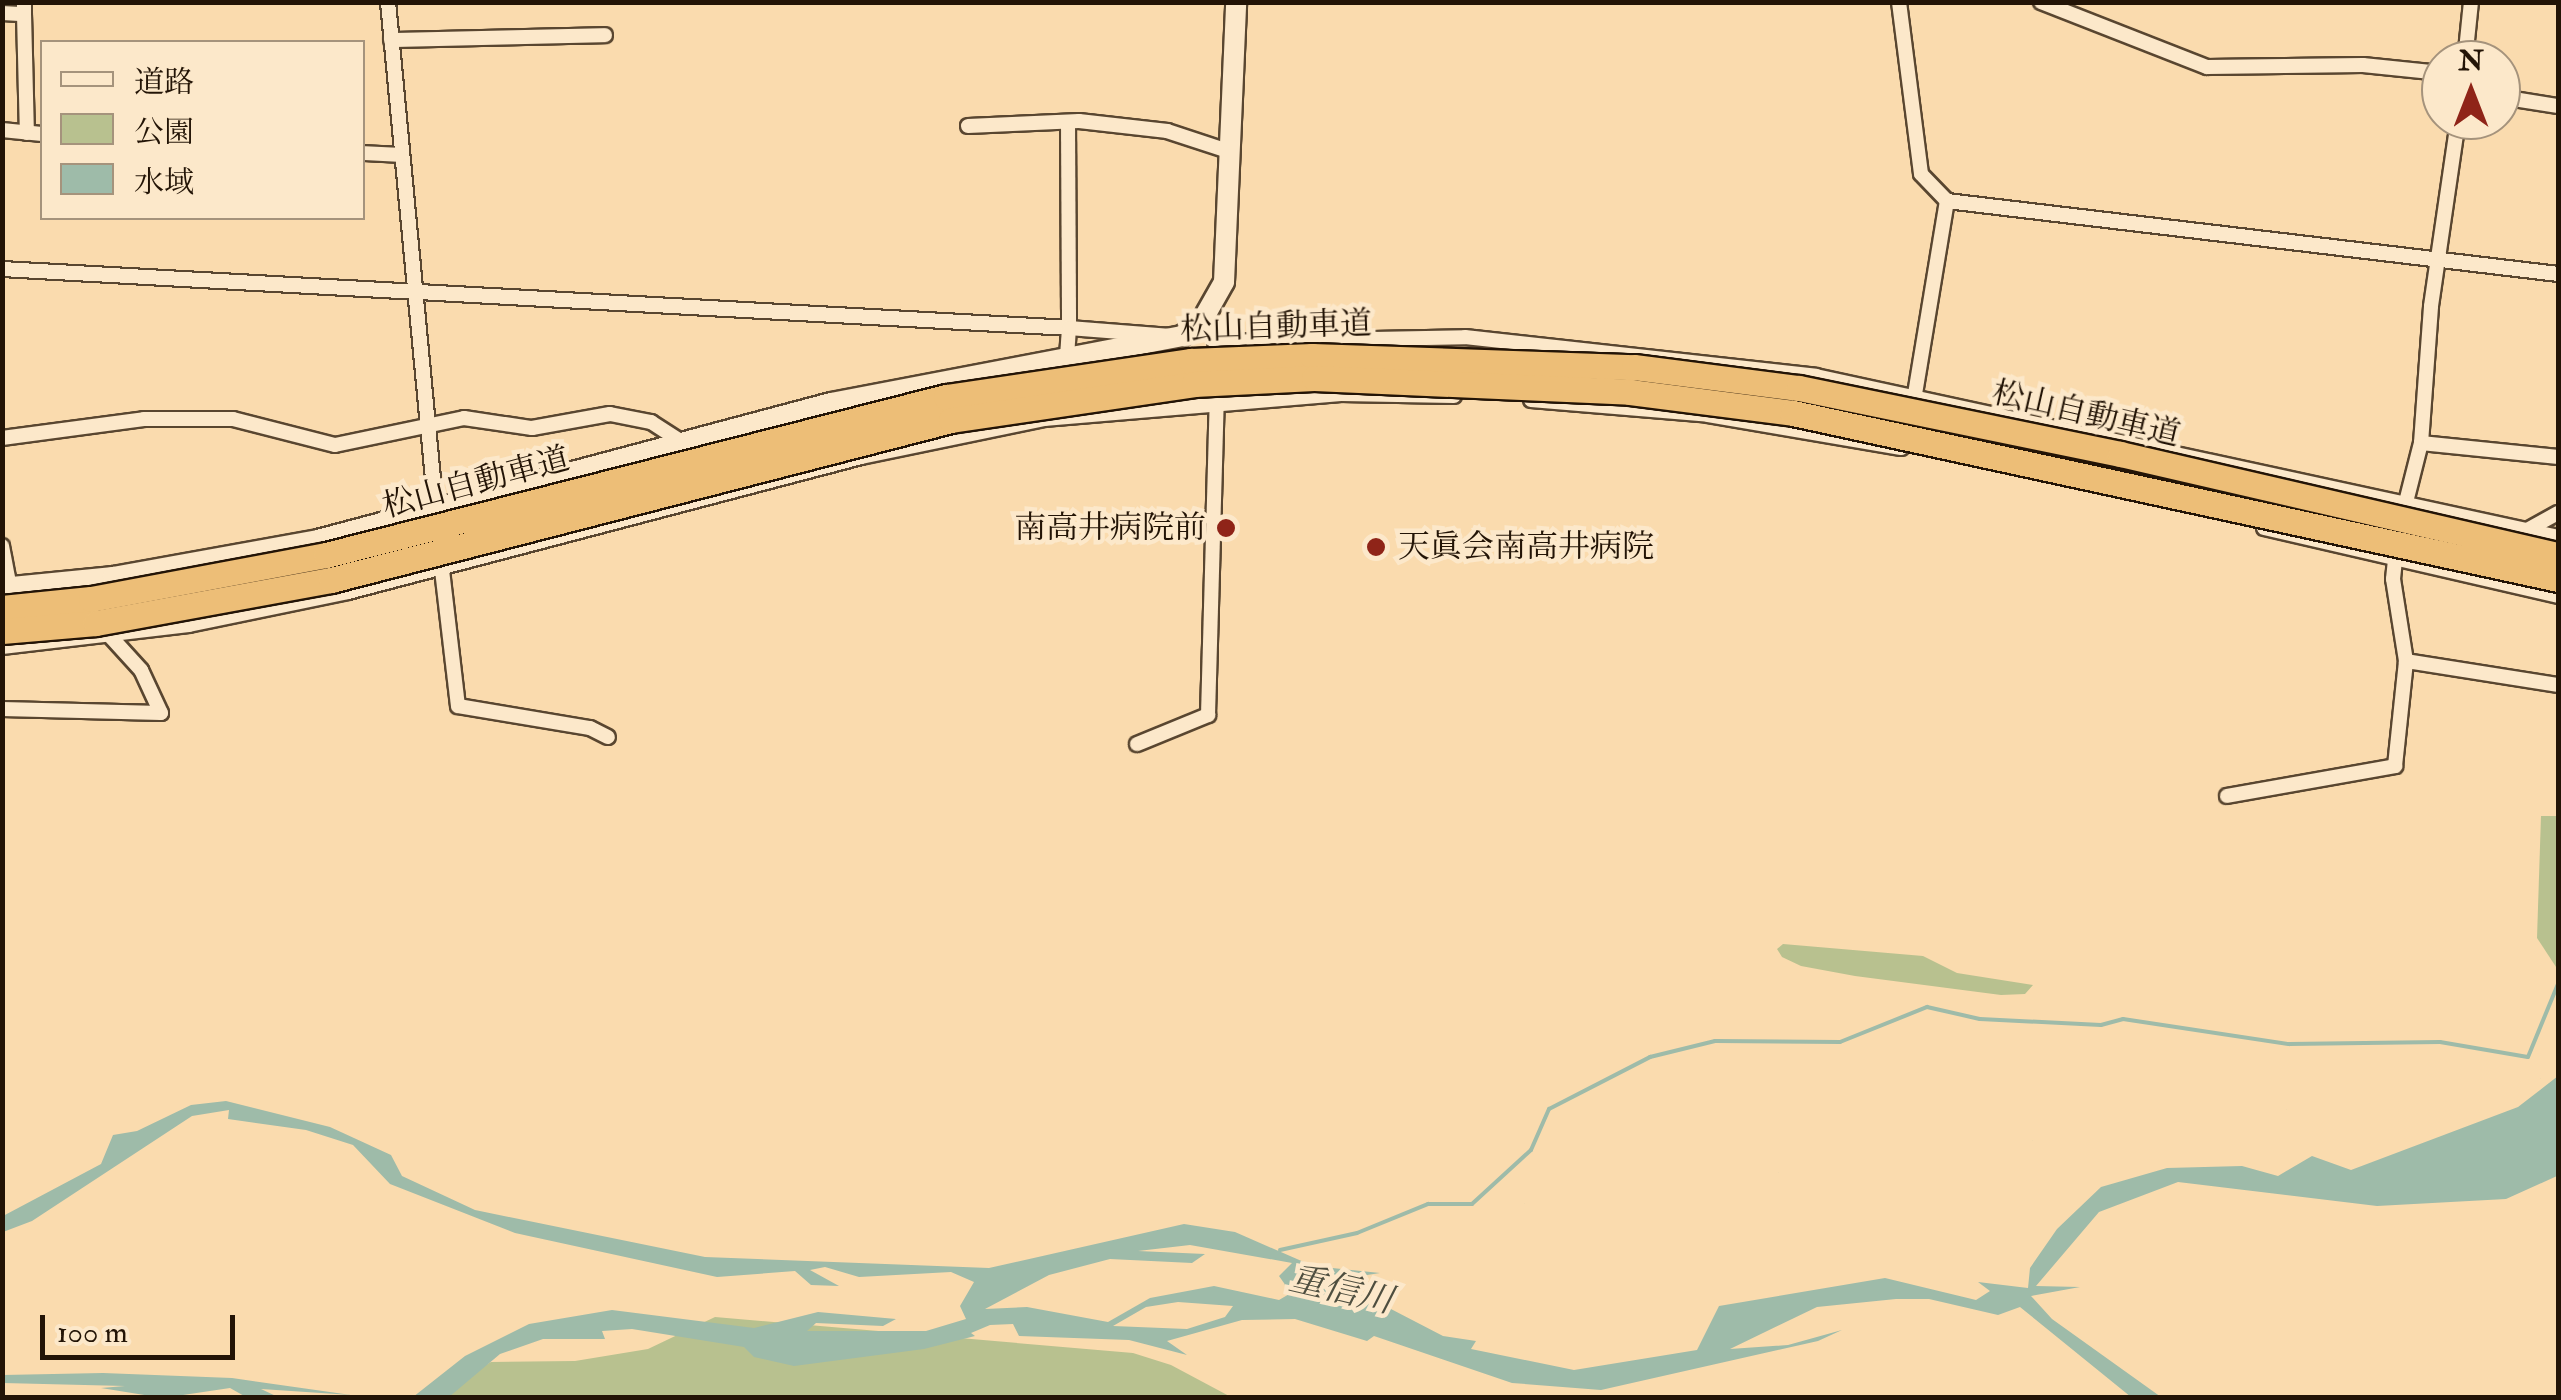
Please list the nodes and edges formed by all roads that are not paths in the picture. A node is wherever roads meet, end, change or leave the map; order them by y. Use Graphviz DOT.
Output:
graph roads {
  1 [pos="388,2"];
  2 [pos="1236,2"];
  3 [pos="1899,2"];
  4 [pos="2041,2"];
  5 [pos="2471,2"];
  6 [pos="24,8"];
  7 [pos="2,13"];
  8 [pos="605,35"];
  9 [pos="391,40"];
  10 [pos="2467,40"];
  11 [pos="2421,71"];
  12 [pos="2521,100"];
  13 [pos="2558,106"];
  14 [pos="1068,124"];
  15 [pos="968,126"];
  16 [pos="2,130"];
  17 [pos="35,133"];
  18 [pos="2455,140"];
  19 [pos="1232,152"];
  20 [pos="365,153"];
  21 [pos="400,155"];
  22 [pos="1947,201"];
  23 [pos="2439,262"];
  24 [pos="2,269"];
  25 [pos="2558,274"];
  26 [pos="412,296"];
  27 [pos="1202,321"];
  28 [pos="1069,328"];
  29 [pos="1174,339"];
  30 [pos="1215,342"];
  31 [pos="1067,356"];
  32 [pos="1915,394"];
  33 [pos="1218,402"];
  34 [pos="427,426"];
  35 [pos="2,438"];
  36 [pos="683,442"];
  37 [pos="2421,443"];
  38 [pos="2558,457"];
  39 [pos="2405,502"];
  40 [pos="436,511"];
  41 [pos="2558,513"];
  42 [pos="2527,530"];
  43 [pos="2558,537"];
  44 [pos="2,546"];
  45 [pos="2558,556"];
  46 [pos="2395,558"];
  47 [pos="442,570"];
  48 [pos="2558,579"];
  49 [pos="5,595"];
  50 [pos="2558,596"];
  51 [pos="2,631"];
  52 [pos="111,637"];
  53 [pos="2,647"];
  54 [pos="2406,661"];
  55 [pos="2558,684"];
  56 [pos="2,709"];
  57 [pos="608,737"];
  58 [pos="1137,744"];
  59 [pos="2227,796"];
  1 -- 9 [label="street"];
  2 -- 19 [label="street"];
  3 -- 22 [label="street"];
  4 -- 11 [label="street"];
  5 -- 10 [label="street"];
  6 -- 7 [label="street"];
  6 -- 17 [label="street"];
  8 -- 9 [label="street"];
  9 -- 21 [label="street"];
  12 -- 13 [label="street"];
  14 -- 15 [label="street"];
  14 -- 19 [label="street"];
  14 -- 28 [label="street"];
  16 -- 17 [label="street"];
  18 -- 23 [label="street"];
  19 -- 27 [label="street"];
  20 -- 21 [label="street"];
  21 -- 26 [label="street"];
  22 -- 23 [label="street"];
  22 -- 32 [label="street"];
  23 -- 25 [label="street"];
  23 -- 37 [label="street"];
  24 -- 26 [label="street"];
  26 -- 28 [label="street"];
  26 -- 34 [label="street"];
  27 -- 29 [label="street"];
  27 -- 30 [label="street"];
  28 -- 29 [label="street"];
  28 -- 31 [label="street"];
  29 -- 31 [label="street"];
  30 -- 32 [label="street"];
  30 -- 33 [label="street"];
  31 -- 36 [label="street"];
  32 -- 39 [label="street"];
  33 -- 46 [label="street"];
  33 -- 47 [label="street"];
  33 -- 58 [label="street"];
  34 -- 35 [label="street"];
  34 -- 36 [label="street"];
  34 -- 40 [label="street"];
  36 -- 40 [label="street"];
  37 -- 38 [label="street"];
  37 -- 39 [label="street"];
  39 -- 42 [label="street"];
  39 -- 46 [label="street"];
  40 -- 49 [label="street"];
  41 -- 42 [label="street"];
  42 -- 43 [label="street"];
  44 -- 49 [label="street"];
  45 -- 49 [label="highway, 松山自動車道, bridge"];
  46 -- 50 [label="street"];
  46 -- 54 [label="street"];
  47 -- 52 [label="street"];
  47 -- 57 [label="street"];
  48 -- 51 [label="highway, 松山自動車道, bridge"];
  52 -- 53 [label="street"];
  52 -- 56 [label="street"];
  54 -- 55 [label="street"];
  54 -- 59 [label="street"];
}
